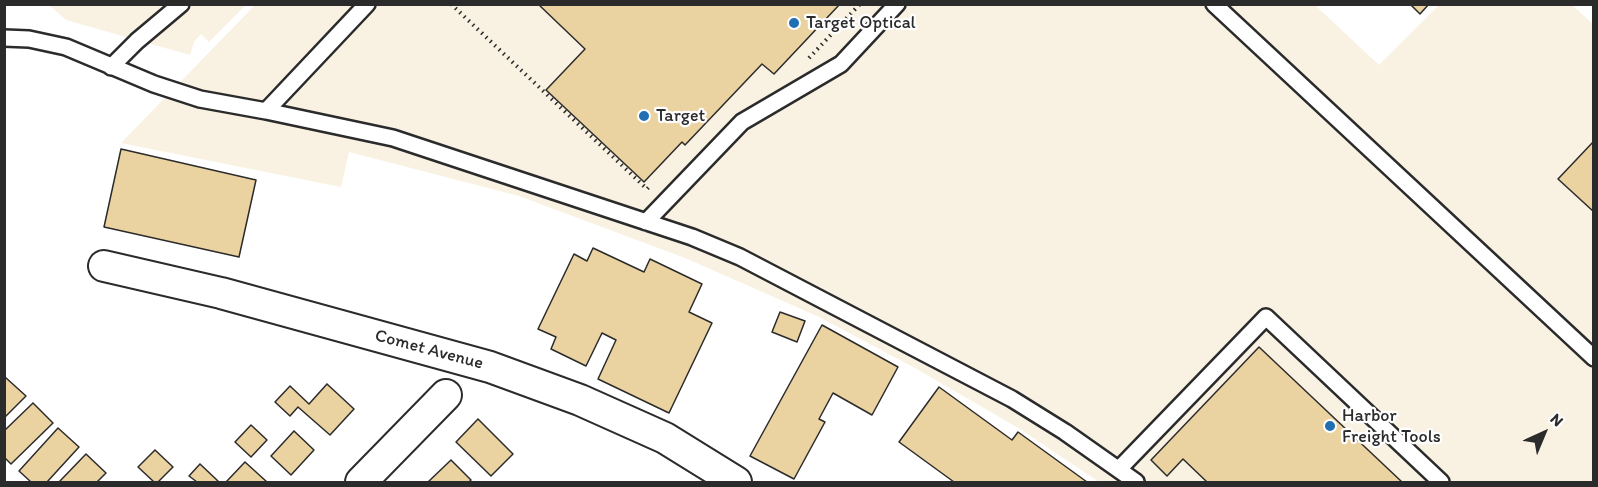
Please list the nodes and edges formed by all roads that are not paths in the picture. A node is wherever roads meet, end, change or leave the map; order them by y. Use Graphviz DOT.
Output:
graph roads {
  1 [pos="181,4"];
  2 [pos="368,4"];
  3 [pos="897,4"];
  4 [pos="1214,4"];
  5 [pos="4,38"];
  6 [pos="111,67"];
  7 [pos="266,111"];
  8 [pos="646,222"];
  9 [pos="105,266"];
  10 [pos="1593,358"];
  11 [pos="446,394"];
  12 [pos="1119,469"];
  13 [pos="361,483"];
  14 [pos="736,483"];
  15 [pos="1136,483"];
  16 [pos="1441,483"];
  1 -- 6 [label="lane"];
  2 -- 7 [label="lane"];
  3 -- 8 [label="lane"];
  4 -- 10 [label="lane"];
  5 -- 6 [label="lane"];
  6 -- 7 [label="lane"];
  7 -- 8 [label="lane"];
  8 -- 12 [label="lane"];
  9 -- 14 [label="street, Comet Avenue"];
  11 -- 13 [label="street"];
  12 -- 15 [label="lane"];
  12 -- 16 [label="lane"];
}
